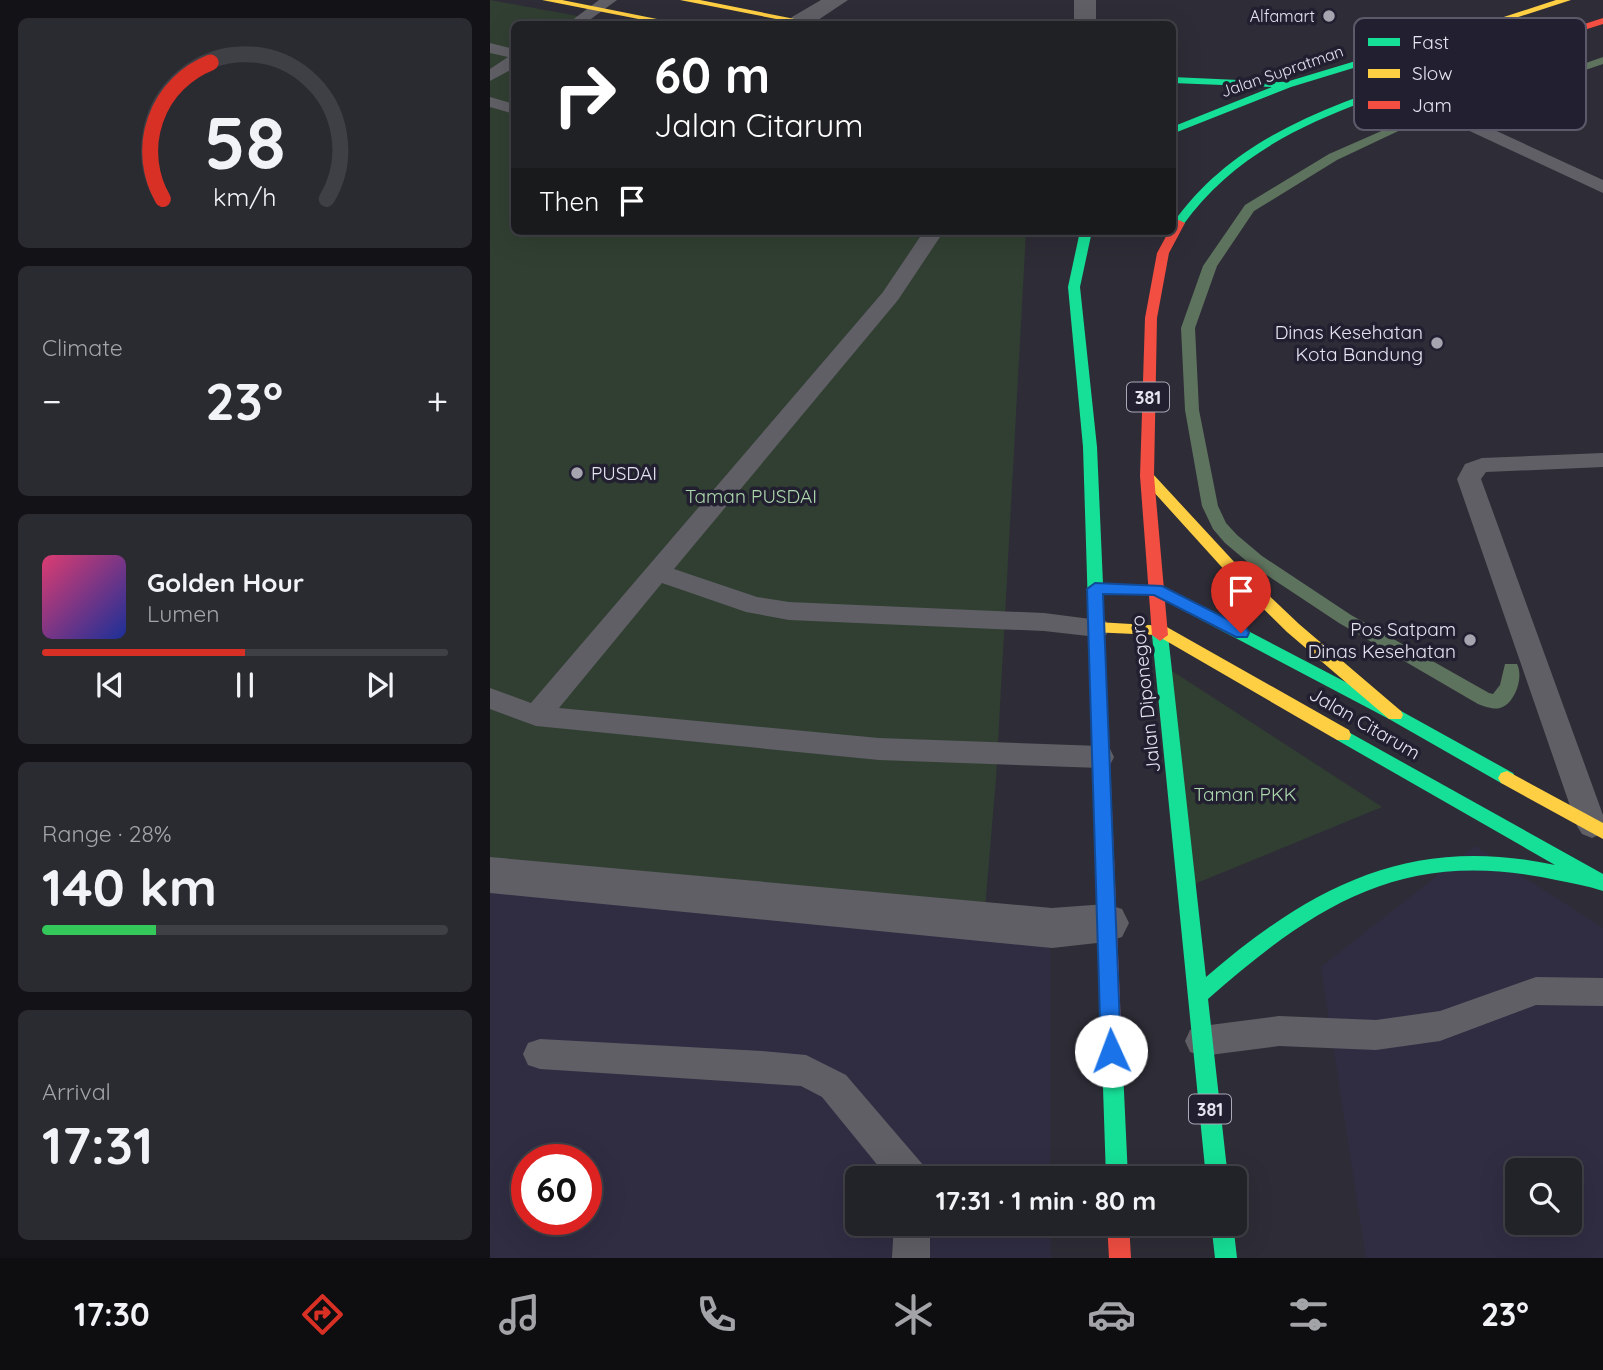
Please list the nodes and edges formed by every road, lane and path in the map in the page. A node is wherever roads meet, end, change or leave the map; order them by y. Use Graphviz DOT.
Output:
graph roads {
  1 [pos="547,0"];
  2 [pos="685,0"];
  3 [pos="837,0"];
  4 [pos="1085,0"];
  5 [pos="1558,1"];
  6 [pos="603,5"];
  7 [pos="1503,18"];
  8 [pos="579,21"];
  9 [pos="665,21"];
  10 [pos="797,21"];
  11 [pos="811,21"];
  12 [pos="1085,21"];
  13 [pos="1603,21"];
  14 [pos="1586,26"];
  15 [pos="490,48"];
  16 [pos="511,53"];
  17 [pos="511,63"];
  18 [pos="1354,64"];
  19 [pos="490,76"];
  20 [pos="1176,80"];
  21 [pos="1287,85"];
  22 [pos="490,102"];
  23 [pos="1354,103"];
  24 [pos="511,108"];
  25 [pos="1176,129"];
  26 [pos="1482,130"];
  27 [pos="1603,187"];
  28 [pos="1176,229"];
  29 [pos="931,235"];
  30 [pos="1085,235"];
  31 [pos="1173,235"];
  32 [pos="1603,460"];
  33 [pos="1147,476"];
  34 [pos="660,573"];
  35 [pos="1095,589"];
  36 [pos="1157,590"];
  37 [pos="1097,628"];
  38 [pos="1159,630"];
  39 [pos="492,701"];
  40 [pos="1395,715"];
  41 [pos="536,716"];
  42 [pos="1100,757"];
  43 [pos="1597,829"];
  44 [pos="490,875"];
  45 [pos="1602,883"];
  46 [pos="1106,923"];
  47 [pos="1603,992"];
  48 [pos="1197,997"];
  49 [pos="1202,1041"];
  50 [pos="540,1054"];
  51 [pos="901,1166"];
  52 [pos="1116,1166"];
  53 [pos="1216,1166"];
  54 [pos="912,1236"];
  55 [pos="1119,1236"];
  56 [pos="1223,1236"];
  57 [pos="911,1258"];
  58 [pos="1120,1258"];
  59 [pos="1226,1258"];
  1 -- 6 [label="main road"];
  2 -- 10 [label="main road"];
  3 -- 11 [label="street"];
  4 -- 12 [label="street"];
  5 -- 7 [label="main road, Jalan Supratman"];
  6 -- 8 [label="lane"];
  6 -- 9 [label="main road"];
  13 -- 14 [label="main road"];
  15 -- 16 [label="lane"];
  17 -- 19 [label="lane"];
  18 -- 21 [label="main road, Jalan Supratman"];
  20 -- 21 [label="main road"];
  21 -- 25 [label="main road, Jalan Supratman"];
  22 -- 24 [label="lane"];
  23 -- 28 [label="main road, Jalan Diponegoro / 381"];
  26 -- 27 [label="lane"];
  29 -- 34 [label="lane"];
  30 -- 35 [label="main road, Jalan Diponegoro"];
  31 -- 33 [label="main road, Jalan Diponegoro / 381"];
  32 -- 43 [label="lane"];
  33 -- 36 [label="main road, Jalan Diponegoro / 381"];
  33 -- 40 [label="main road"];
  34 -- 37 [label="lane"];
  34 -- 41 [label="lane"];
  35 -- 36 [label="main road, Jalan Citarum"];
  35 -- 37 [label="main road, Jalan Diponegoro"];
  36 -- 38 [label="main road, Jalan Diponegoro / 381"];
  36 -- 40 [label="main road, Jalan Citarum"];
  37 -- 38 [label="main road, Jalan Citarum"];
  37 -- 42 [label="main road, Jalan Diponegoro"];
  38 -- 45 [label="main road, Jalan Citarum"];
  38 -- 48 [label="main road, Jalan Diponegoro / 381"];
  39 -- 41 [label="lane"];
  40 -- 43 [label="main road, Jalan Citarum"];
  41 -- 42 [label="lane"];
  42 -- 46 [label="main road, Jalan Diponegoro"];
  44 -- 46 [label="street"];
  45 -- 48 [label="main road"];
  46 -- 52 [label="main road, Jalan Diponegoro"];
  47 -- 49 [label="lane"];
  48 -- 49 [label="main road, Jalan Diponegoro / 381"];
  49 -- 53 [label="main road, Jalan Diponegoro / 381"];
  50 -- 51 [label="lane"];
  54 -- 57 [label="lane"];
  55 -- 58 [label="main road"];
  56 -- 59 [label="main road"];
}
